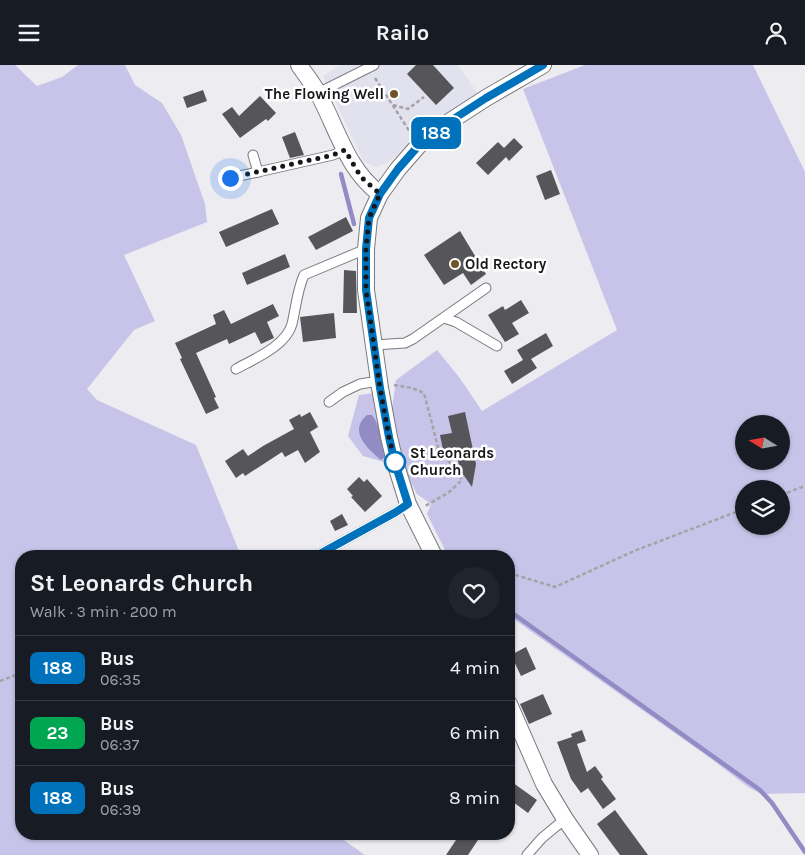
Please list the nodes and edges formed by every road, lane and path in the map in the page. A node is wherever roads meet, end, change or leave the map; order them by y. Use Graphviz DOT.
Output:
graph roads {
  1 [pos="299,65"];
  2 [pos="543,65"];
  3 [pos="372,67"];
  4 [pos="318,93"];
  5 [pos="424,97"];
  6 [pos="392,105"];
  7 [pos="419,145"];
  8 [pos="345,150"];
  9 [pos="253,155"];
  10 [pos="258,172"];
  11 [pos="230,178"];
  12 [pos="380,194"];
  13 [pos="366,249"];
  14 [pos="486,288"];
  15 [pos="444,318"];
  16 [pos="374,345"];
  17 [pos="498,346"];
  18 [pos="236,369"];
  19 [pos="379,385"];
  20 [pos="329,401"];
  21 [pos="805,486"];
  22 [pos="790,492"];
  23 [pos="410,509"];
  24 [pos="735,512"];
  25 [pos="327,550"];
  26 [pos="431,550"];
  27 [pos="515,575"];
  28 [pos="15,675"];
  29 [pos="0,681"];
  30 [pos="515,727"];
  31 [pos="564,819"];
  32 [pos="527,855"];
  33 [pos="590,855"];
  1 -- 4 [label="street"];
  2 -- 7 [label="street"];
  3 -- 4 [label="lane"];
  3 -- 6 [label="path"];
  4 -- 8 [label="street"];
  5 -- 6 [label="path"];
  6 -- 7 [label="path"];
  7 -- 12 [label="street"];
  8 -- 10 [label="lane"];
  8 -- 12 [label="street"];
  9 -- 10 [label="lane"];
  10 -- 11 [label="lane"];
  12 -- 13 [label="street"];
  13 -- 16 [label="street"];
  13 -- 18 [label="lane"];
  14 -- 15 [label="lane"];
  15 -- 16 [label="lane"];
  15 -- 17 [label="lane"];
  16 -- 19 [label="street"];
  19 -- 20 [label="lane"];
  19 -- 23 [label="street"];
  19 -- 23 [label="path"];
  21 -- 22 [label="path"];
  23 -- 25 [label="lane"];
  23 -- 26 [label="street"];
  24 -- 27 [label="path"];
  28 -- 29 [label="path"];
  30 -- 31 [label="street"];
  31 -- 32 [label="lane"];
  31 -- 33 [label="street"];
}
